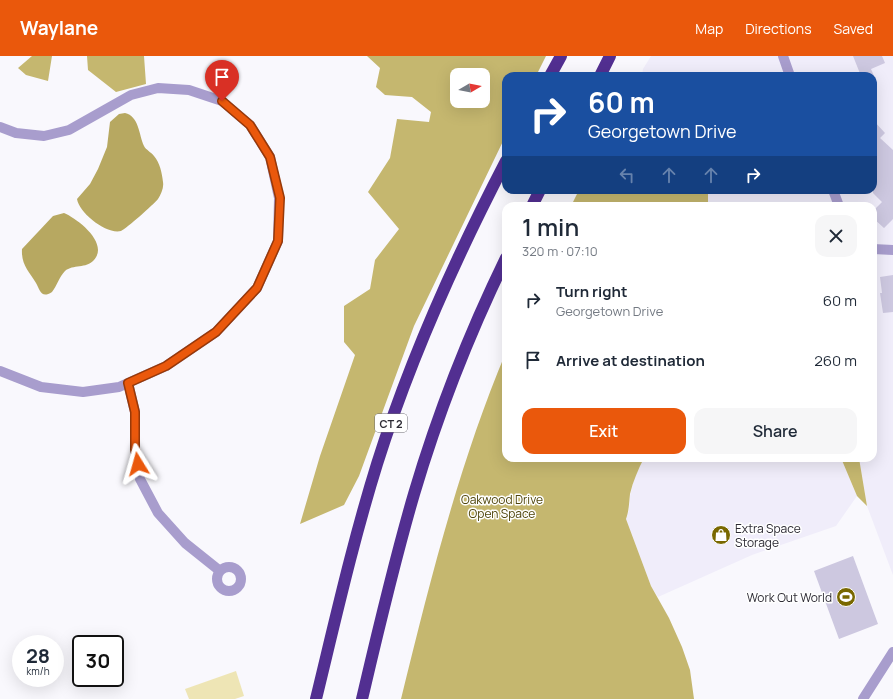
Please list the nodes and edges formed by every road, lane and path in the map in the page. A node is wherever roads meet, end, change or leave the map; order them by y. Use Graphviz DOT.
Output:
graph roads {
  1 [pos="561,56"];
  2 [pos="610,56"];
  3 [pos="783,56"];
  4 [pos="552,72"];
  5 [pos="602,72"];
  6 [pos="789,72"];
  7 [pos="0,127"];
  8 [pos="502,169"];
  9 [pos="877,249"];
  10 [pos="893,250"];
  11 [pos="502,267"];
  12 [pos="0,371"];
  13 [pos="128,383"];
  14 [pos="220,571"];
  15 [pos="893,652"];
  16 [pos="316,699"];
  17 [pos="362,699"];
  18 [pos="864,699"];
  1 -- 4 [label="highway"];
  2 -- 5 [label="highway"];
  3 -- 6 [label="street"];
  7 -- 13 [label="street"];
  8 -- 16 [label="highway, CT 2"];
  9 -- 10 [label="street"];
  11 -- 17 [label="highway"];
  12 -- 13 [label="street"];
  13 -- 14 [label="street"];
  15 -- 18 [label="street"];
}
